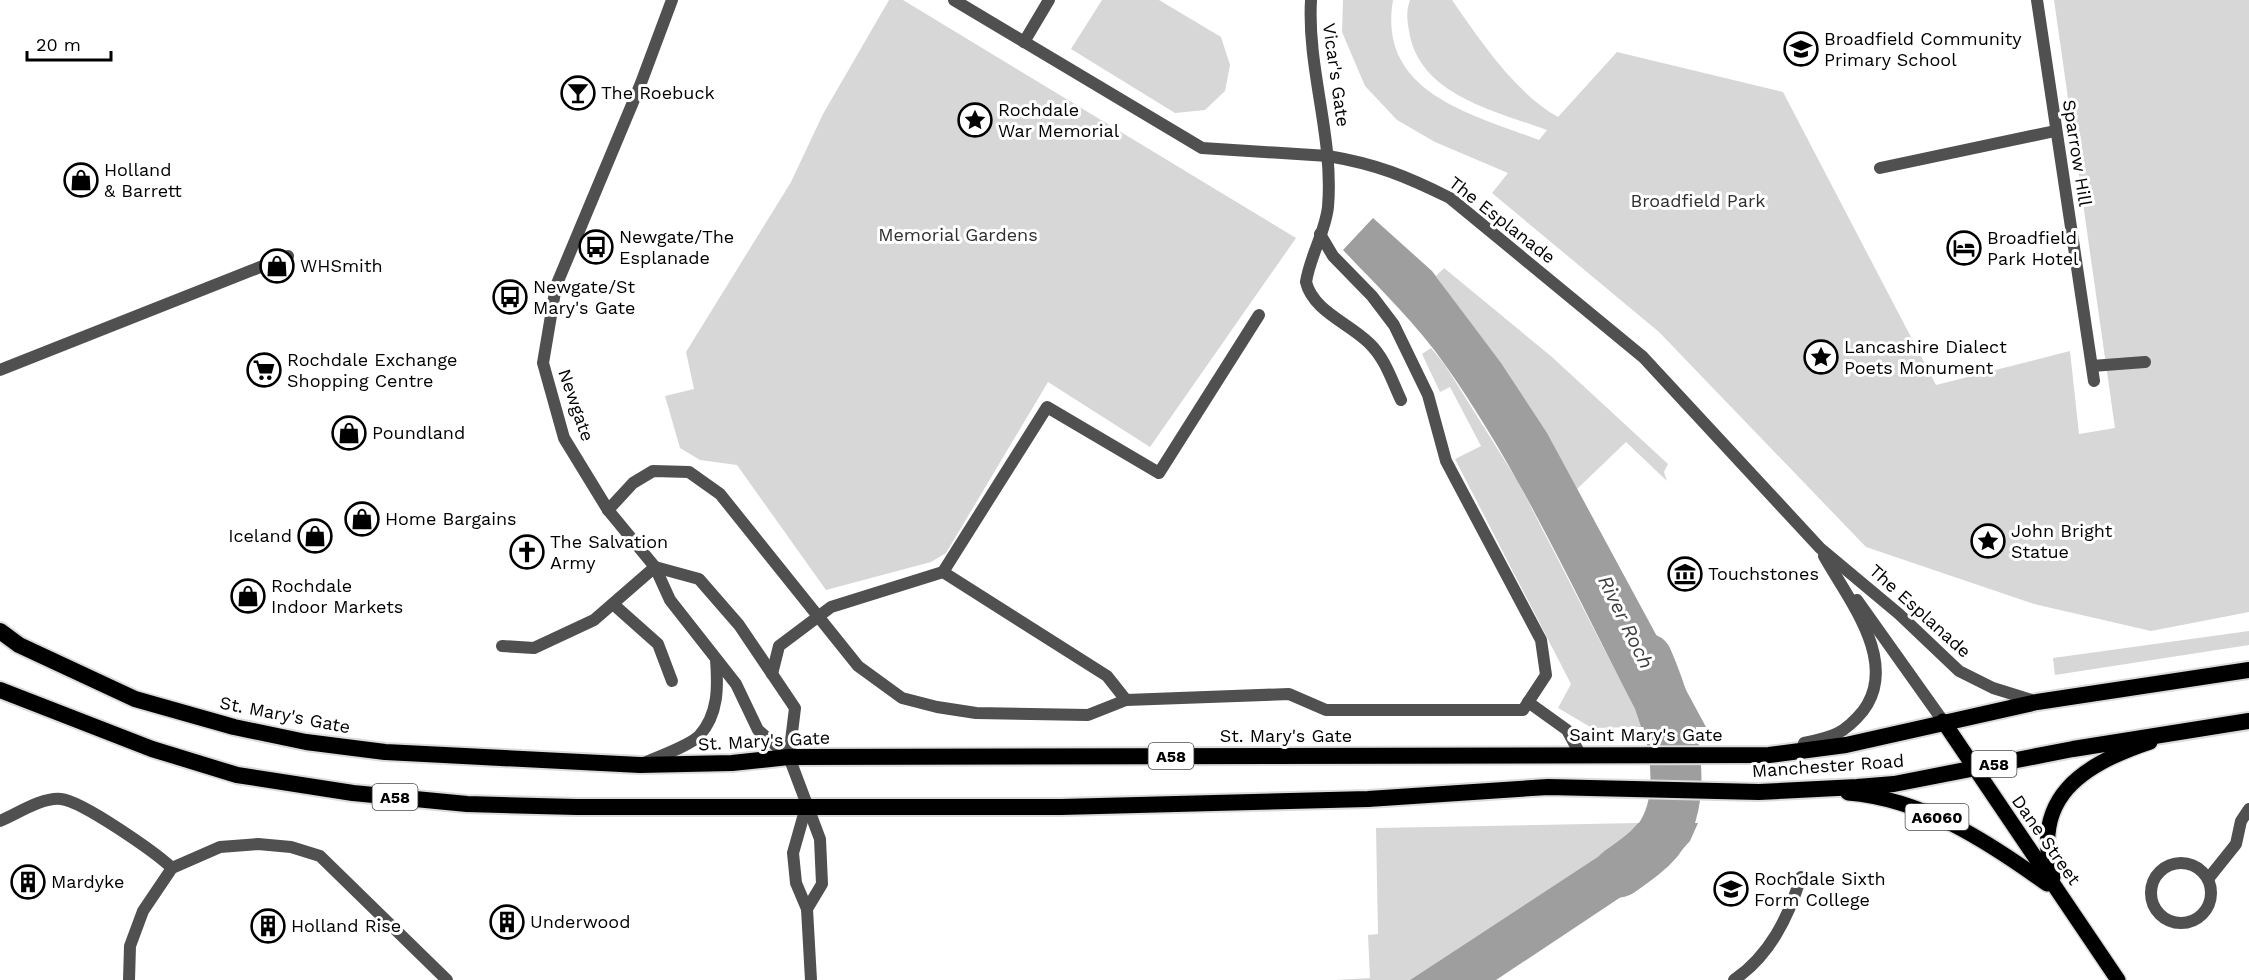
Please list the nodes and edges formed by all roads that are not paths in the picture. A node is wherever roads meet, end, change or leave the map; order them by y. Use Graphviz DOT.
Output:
graph roads {
  1 [pos="672,0"];
  2 [pos="954,0"];
  3 [pos="1049,0"];
  4 [pos="1311,0"];
  5 [pos="2037,0"];
  6 [pos="1024,42"];
  7 [pos="2055,131"];
  8 [pos="1328,156"];
  9 [pos="1880,168"];
  10 [pos="1320,234"];
  11 [pos="288,256"];
  12 [pos="1259,315"];
  13 [pos="2145,362"];
  14 [pos="2092,366"];
  15 [pos="0,370"];
  16 [pos="2094,381"];
  17 [pos="1401,400"];
  18 [pos="608,510"];
  19 [pos="1820,548"];
  20 [pos="655,567"];
  21 [pos="943,572"];
  22 [pos="613,604"];
  23 [pos="817,617"];
  24 [pos="0,631"];
  25 [pos="502,646"];
  26 [pos="717,659"];
  27 [pos="2249,670"];
  28 [pos="772,674"];
  29 [pos="672,681"];
  30 [pos="0,690"];
  31 [pos="1126,700"];
  32 [pos="1528,702"];
  33 [pos="2037,702"];
  34 [pos="1943,721"];
  35 [pos="2249,721"];
  36 [pos="2184,731"];
  37 [pos="1552,754"];
  38 [pos="1580,754"];
  39 [pos="1769,755"];
  40 [pos="1739,756"];
  41 [pos="789,757"];
  42 [pos="640,765"];
  43 [pos="1973,768"];
  44 [pos="1800,789"];
  45 [pos="806,807"];
  46 [pos="2249,809"];
  47 [pos="0,821"];
  48 [pos="172,868"];
  49 [pos="1801,877"];
  50 [pos="2208,879"];
  51 [pos="2057,891"];
  52 [pos="807,909"];
  53 [pos="129,980"];
  54 [pos="447,980"];
  55 [pos="811,980"];
  56 [pos="1734,980"];
  57 [pos="2118,980"];
  1 -- 18 [label="street, Newgate"];
  2 -- 6 [label="street, The Esplanade"];
  3 -- 6 [label="street"];
  4 -- 8 [label="street, Vicar's Gate"];
  5 -- 7 [label="street, Sparrow Hill"];
  6 -- 8 [label="street, The Esplanade"];
  7 -- 9 [label="street"];
  7 -- 14 [label="street, Sparrow Hill"];
  8 -- 10 [label="street, Vicar's Gate"];
  8 -- 19 [label="street, The Esplanade"];
  10 -- 17 [label="street, Vicar's Gate"];
  10 -- 32 [label="street"];
  11 -- 15 [label="street"];
  12 -- 21 [label="street"];
  13 -- 14 [label="street"];
  14 -- 16 [label="street, Sparrow Hill"];
  18 -- 20 [label="street, Newgate"];
  18 -- 23 [label="street"];
  19 -- 33 [label="street, The Esplanade"];
  19 -- 34 [label="street, The Esplanade"];
  19 -- 39 [label="street, The Esplanade"];
  20 -- 22 [label="street"];
  20 -- 26 [label="street, Newgate"];
  20 -- 28 [label="street"];
  21 -- 23 [label="street"];
  21 -- 31 [label="street"];
  22 -- 25 [label="street"];
  22 -- 29 [label="street"];
  23 -- 28 [label="street"];
  23 -- 31 [label="street"];
  24 -- 42 [label="highway, St. Mary's Gate / A58"];
  26 -- 41 [label="street, Newgate"];
  26 -- 42 [label="street"];
  27 -- 33 [label="highway, Manchester Road / A58"];
  28 -- 41 [label="street"];
  30 -- 45 [label="highway, A58"];
  31 -- 32 [label="street"];
  32 -- 38 [label="street"];
  33 -- 34 [label="highway, Manchester Road / A58"];
  34 -- 39 [label="highway, Manchester Road / A58"];
  34 -- 43 [label="main road, Dane Street / A6060"];
  35 -- 36 [label="highway, Manchester Road / A58"];
  36 -- 43 [label="highway, Manchester Road / A58"];
  36 -- 51 [label="main road"];
  37 -- 38 [label="highway, Saint Mary's Gate / A58"];
  37 -- 41 [label="highway, St. Mary's Gate / A58"];
  38 -- 40 [label="highway, Saint Mary's Gate / A58"];
  39 -- 40 [label="highway, Manchester Road / A58"];
  41 -- 42 [label="highway, St. Mary's Gate / A58"];
  41 -- 45 [label="street"];
  43 -- 44 [label="highway, Manchester Road / A58"];
  43 -- 51 [label="main road, Dane Street / A6060"];
  44 -- 45 [label="highway, Manchester Road / A58"];
  44 -- 51 [label="main road, A6060"];
  45 -- 52 [label="street"];
  45 -- 52 [label="street"];
  46 -- 50 [label="street"];
  47 -- 48 [label="street"];
  48 -- 53 [label="street"];
  48 -- 54 [label="street"];
  49 -- 56 [label="street"];
  50 -- 50 [label="street"];
  51 -- 57 [label="main road, Dane Street / A6060"];
  52 -- 55 [label="street"];
}
